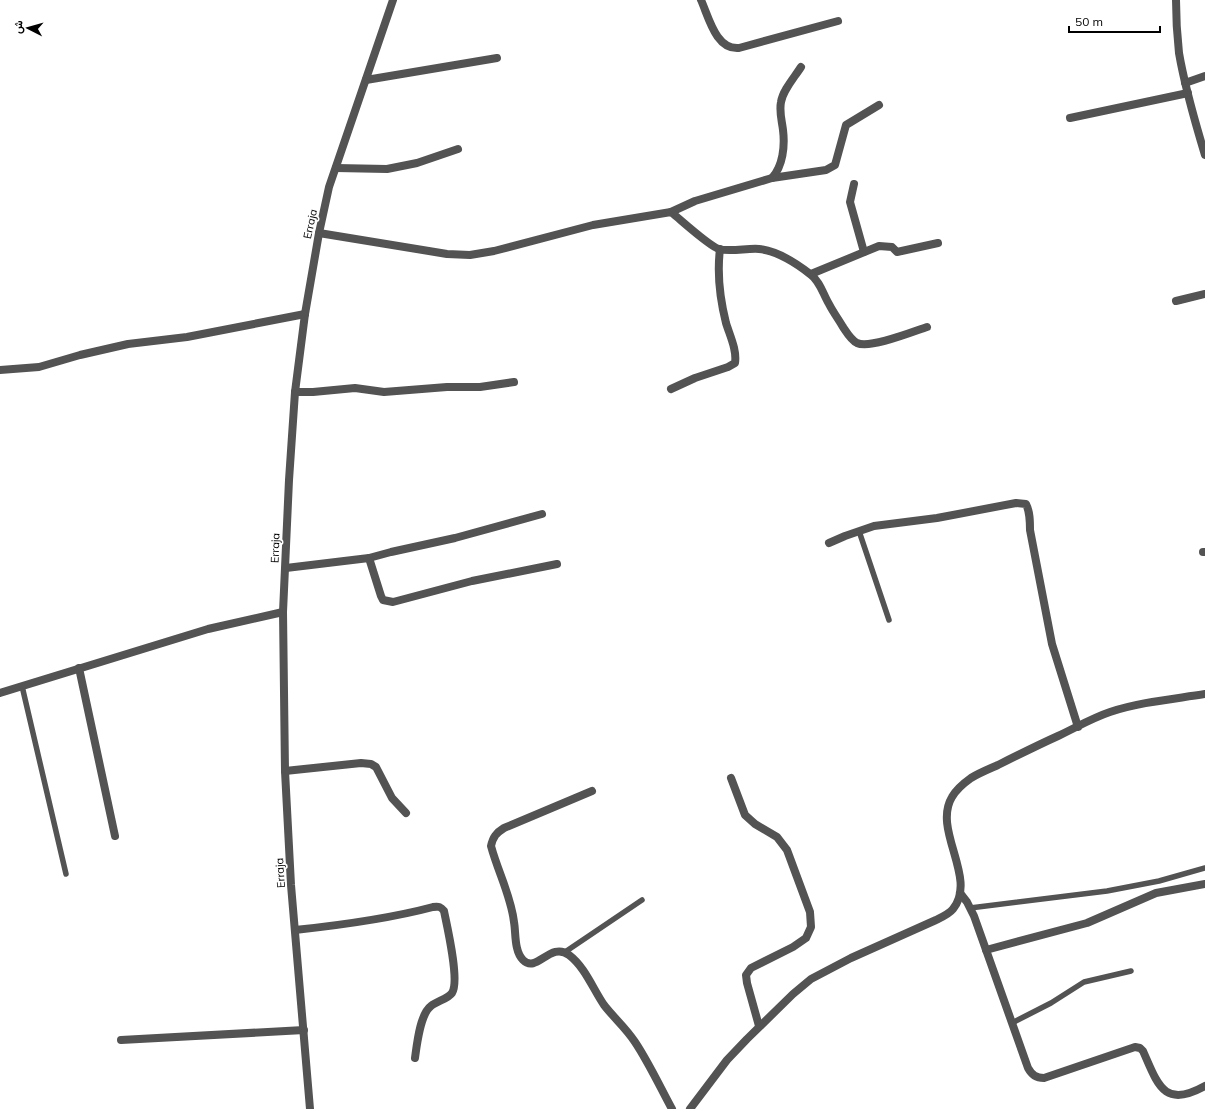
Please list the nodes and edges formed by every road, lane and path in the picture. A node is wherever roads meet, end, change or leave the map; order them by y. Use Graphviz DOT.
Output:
graph roads {
  1 [pos="393,0"];
  2 [pos="701,0"];
  3 [pos="1176,0"];
  4 [pos="838,21"];
  5 [pos="497,58"];
  6 [pos="801,67"];
  7 [pos="1205,76"];
  8 [pos="366,80"];
  9 [pos="1185,83"];
  10 [pos="1188,93"];
  11 [pos="879,104"];
  12 [pos="1070,118"];
  13 [pos="458,149"];
  14 [pos="1205,155"];
  15 [pos="336,168"];
  16 [pos="772,178"];
  17 [pos="854,184"];
  18 [pos="671,212"];
  19 [pos="318,233"];
  20 [pos="938,243"];
  21 [pos="720,249"];
  22 [pos="864,252"];
  23 [pos="811,274"];
  24 [pos="1205,294"];
  25 [pos="1176,300"];
  26 [pos="305,314"];
  27 [pos="927,327"];
  28 [pos="0,370"];
  29 [pos="514,382"];
  30 [pos="671,389"];
  31 [pos="295,392"];
  32 [pos="542,514"];
  33 [pos="859,531"];
  34 [pos="829,543"];
  35 [pos="369,558"];
  36 [pos="556,564"];
  37 [pos="286,568"];
  38 [pos="283,612"];
  39 [pos="889,620"];
  40 [pos="79,668"];
  41 [pos="22,686"];
  42 [pos="0,693"];
  43 [pos="1205,694"];
  44 [pos="1078,727"];
  45 [pos="285,771"];
  46 [pos="731,778"];
  47 [pos="592,791"];
  48 [pos="406,813"];
  49 [pos="115,836"];
  50 [pos="1205,868"];
  51 [pos="66,874"];
  52 [pos="1205,884"];
  53 [pos="960,893"];
  54 [pos="642,900"];
  55 [pos="970,908"];
  56 [pos="295,930"];
  57 [pos="986,950"];
  58 [pos="564,952"];
  59 [pos="1131,971"];
  60 [pos="1012,1023"];
  61 [pos="759,1026"];
  62 [pos="304,1030"];
  63 [pos="121,1040"];
  64 [pos="415,1058"];
  65 [pos="1205,1086"];
  66 [pos="310,1109"];
  67 [pos="672,1109"];
  68 [pos="690,1109"];
  1 -- 8 [label="street, Erraja"];
  2 -- 4 [label="street"];
  3 -- 9 [label="street"];
  5 -- 8 [label="street"];
  6 -- 16 [label="street"];
  7 -- 9 [label="street"];
  8 -- 15 [label="street, Erraja"];
  9 -- 10 [label="street"];
  10 -- 12 [label="street"];
  10 -- 14 [label="street"];
  11 -- 16 [label="street"];
  13 -- 15 [label="street"];
  15 -- 19 [label="street, Erraja"];
  16 -- 18 [label="street"];
  17 -- 22 [label="street"];
  18 -- 19 [label="street"];
  18 -- 21 [label="street"];
  19 -- 26 [label="street, Erraja"];
  20 -- 22 [label="street"];
  21 -- 23 [label="street"];
  21 -- 30 [label="street"];
  22 -- 23 [label="street"];
  23 -- 27 [label="street"];
  24 -- 25 [label="street"];
  26 -- 28 [label="street"];
  26 -- 31 [label="street, Erraja"];
  29 -- 31 [label="street"];
  31 -- 37 [label="street, Erraja"];
  32 -- 35 [label="street"];
  33 -- 34 [label="street"];
  33 -- 39 [label="lane"];
  33 -- 44 [label="street"];
  35 -- 36 [label="street"];
  35 -- 37 [label="street"];
  37 -- 38 [label="street, Erraja"];
  38 -- 40 [label="street"];
  38 -- 45 [label="street, Erraja"];
  40 -- 41 [label="street"];
  40 -- 49 [label="street"];
  41 -- 42 [label="street"];
  41 -- 51 [label="lane"];
  43 -- 44 [label="street"];
  44 -- 53 [label="street"];
  45 -- 48 [label="street"];
  45 -- 56 [label="street, Erraja"];
  46 -- 61 [label="street"];
  47 -- 58 [label="street"];
  50 -- 55 [label="lane"];
  52 -- 57 [label="street"];
  53 -- 55 [label="street"];
  53 -- 61 [label="street"];
  54 -- 58 [label="lane"];
  55 -- 57 [label="street"];
  56 -- 62 [label="street, Erraja"];
  56 -- 64 [label="street"];
  57 -- 60 [label="street"];
  58 -- 67 [label="street"];
  59 -- 60 [label="lane"];
  60 -- 65 [label="street"];
  61 -- 68 [label="street"];
  62 -- 63 [label="street"];
  62 -- 66 [label="street, Erraja"];
}
